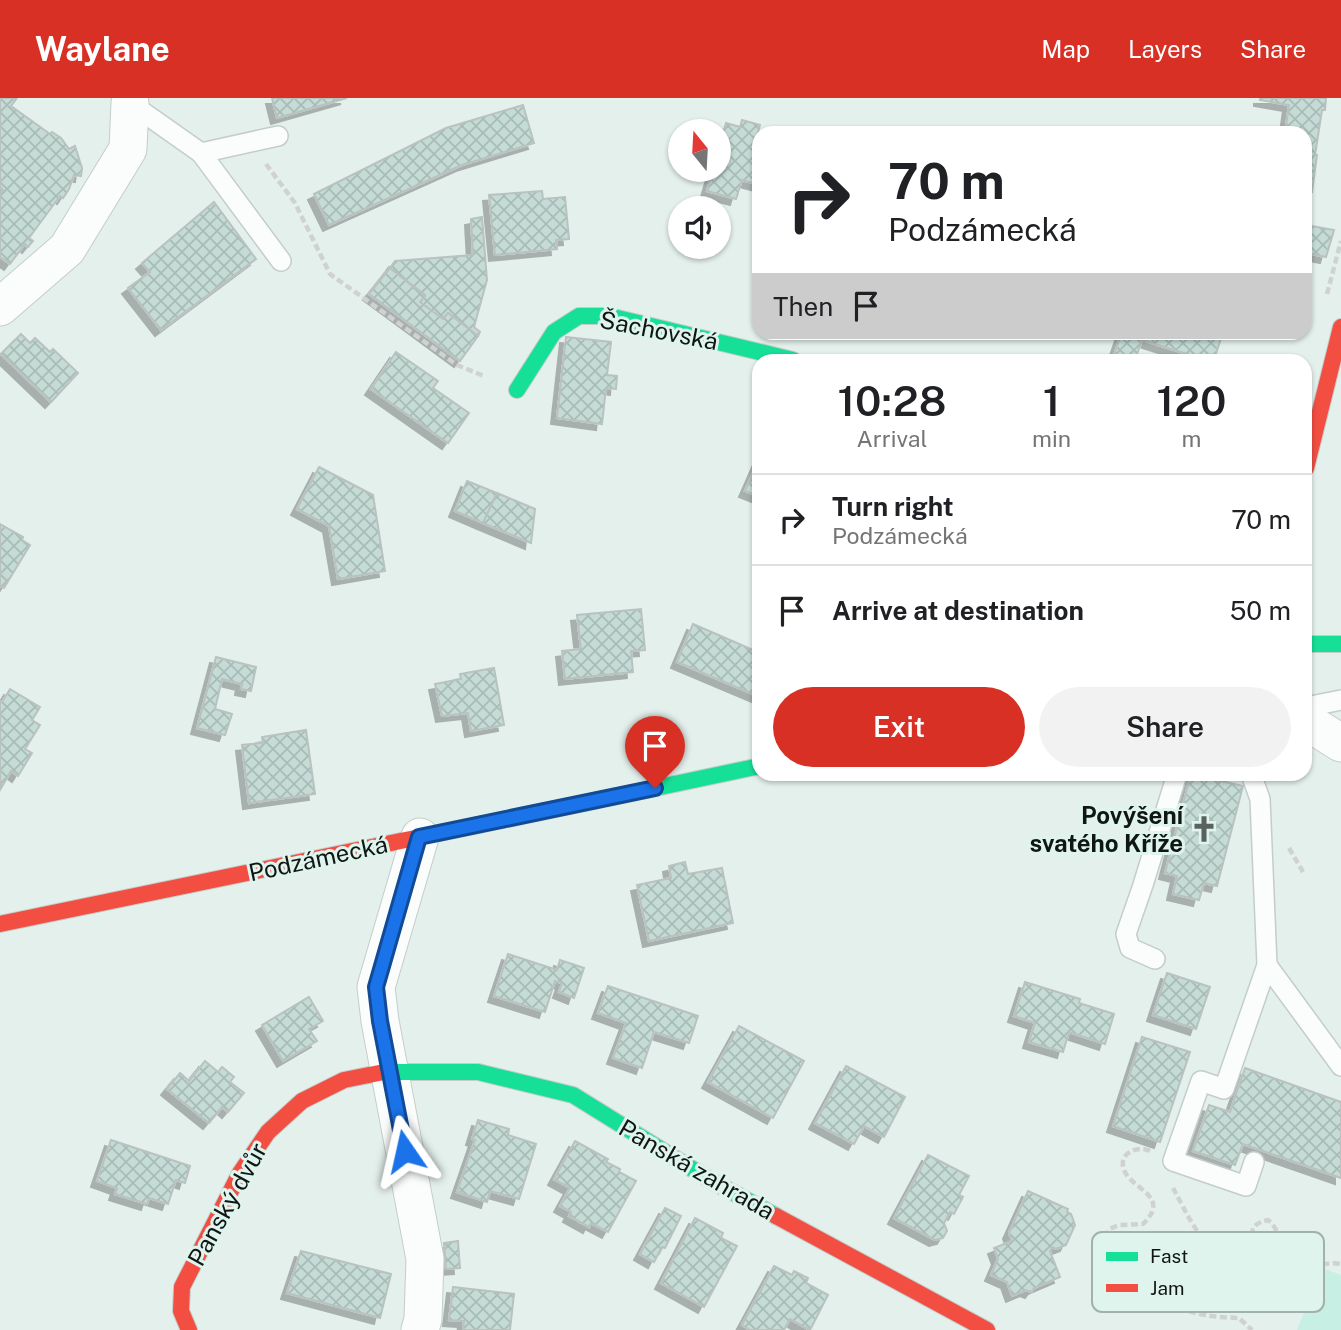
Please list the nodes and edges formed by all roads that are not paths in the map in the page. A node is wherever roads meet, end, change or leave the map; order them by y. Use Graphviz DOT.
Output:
graph roads {
  1 [pos="134,99"];
  2 [pos="278,136"];
  3 [pos="201,153"];
  4 [pos="281,261"];
  5 [pos="0,307"];
  6 [pos="1341,327"];
  7 [pos="768,354"];
  8 [pos="517,390"];
  9 [pos="1312,444"];
  10 [pos="1312,644"];
  11 [pos="1341,644"];
  12 [pos="1341,700"];
  13 [pos="1312,706"];
  14 [pos="1312,725"];
  15 [pos="1341,744"];
  16 [pos="752,768"];
  17 [pos="1175,781"];
  18 [pos="1254,781"];
  19 [pos="419,837"];
  20 [pos="0,924"];
  21 [pos="1155,959"];
  22 [pos="1267,965"];
  23 [pos="1341,1066"];
  24 [pos="389,1070"];
  25 [pos="1254,1162"];
  26 [pos="189,1330"];
  27 [pos="420,1330"];
  28 [pos="987,1330"];
  1 -- 3 [label="lane"];
  1 -- 5 [label="street"];
  2 -- 3 [label="lane"];
  3 -- 4 [label="lane"];
  6 -- 9 [label="street"];
  7 -- 8 [label="street, Šachovská"];
  10 -- 11 [label="street"];
  12 -- 13 [label="lane"];
  14 -- 15 [label="street"];
  16 -- 19 [label="street, Podzámecká"];
  17 -- 21 [label="lane"];
  18 -- 22 [label="lane"];
  19 -- 20 [label="street, Podzámecká"];
  19 -- 24 [label="street"];
  22 -- 23 [label="lane"];
  22 -- 25 [label="lane"];
  24 -- 26 [label="street, Panský dvůr"];
  24 -- 27 [label="street"];
  24 -- 28 [label="street, Panská zahrada"];
}
